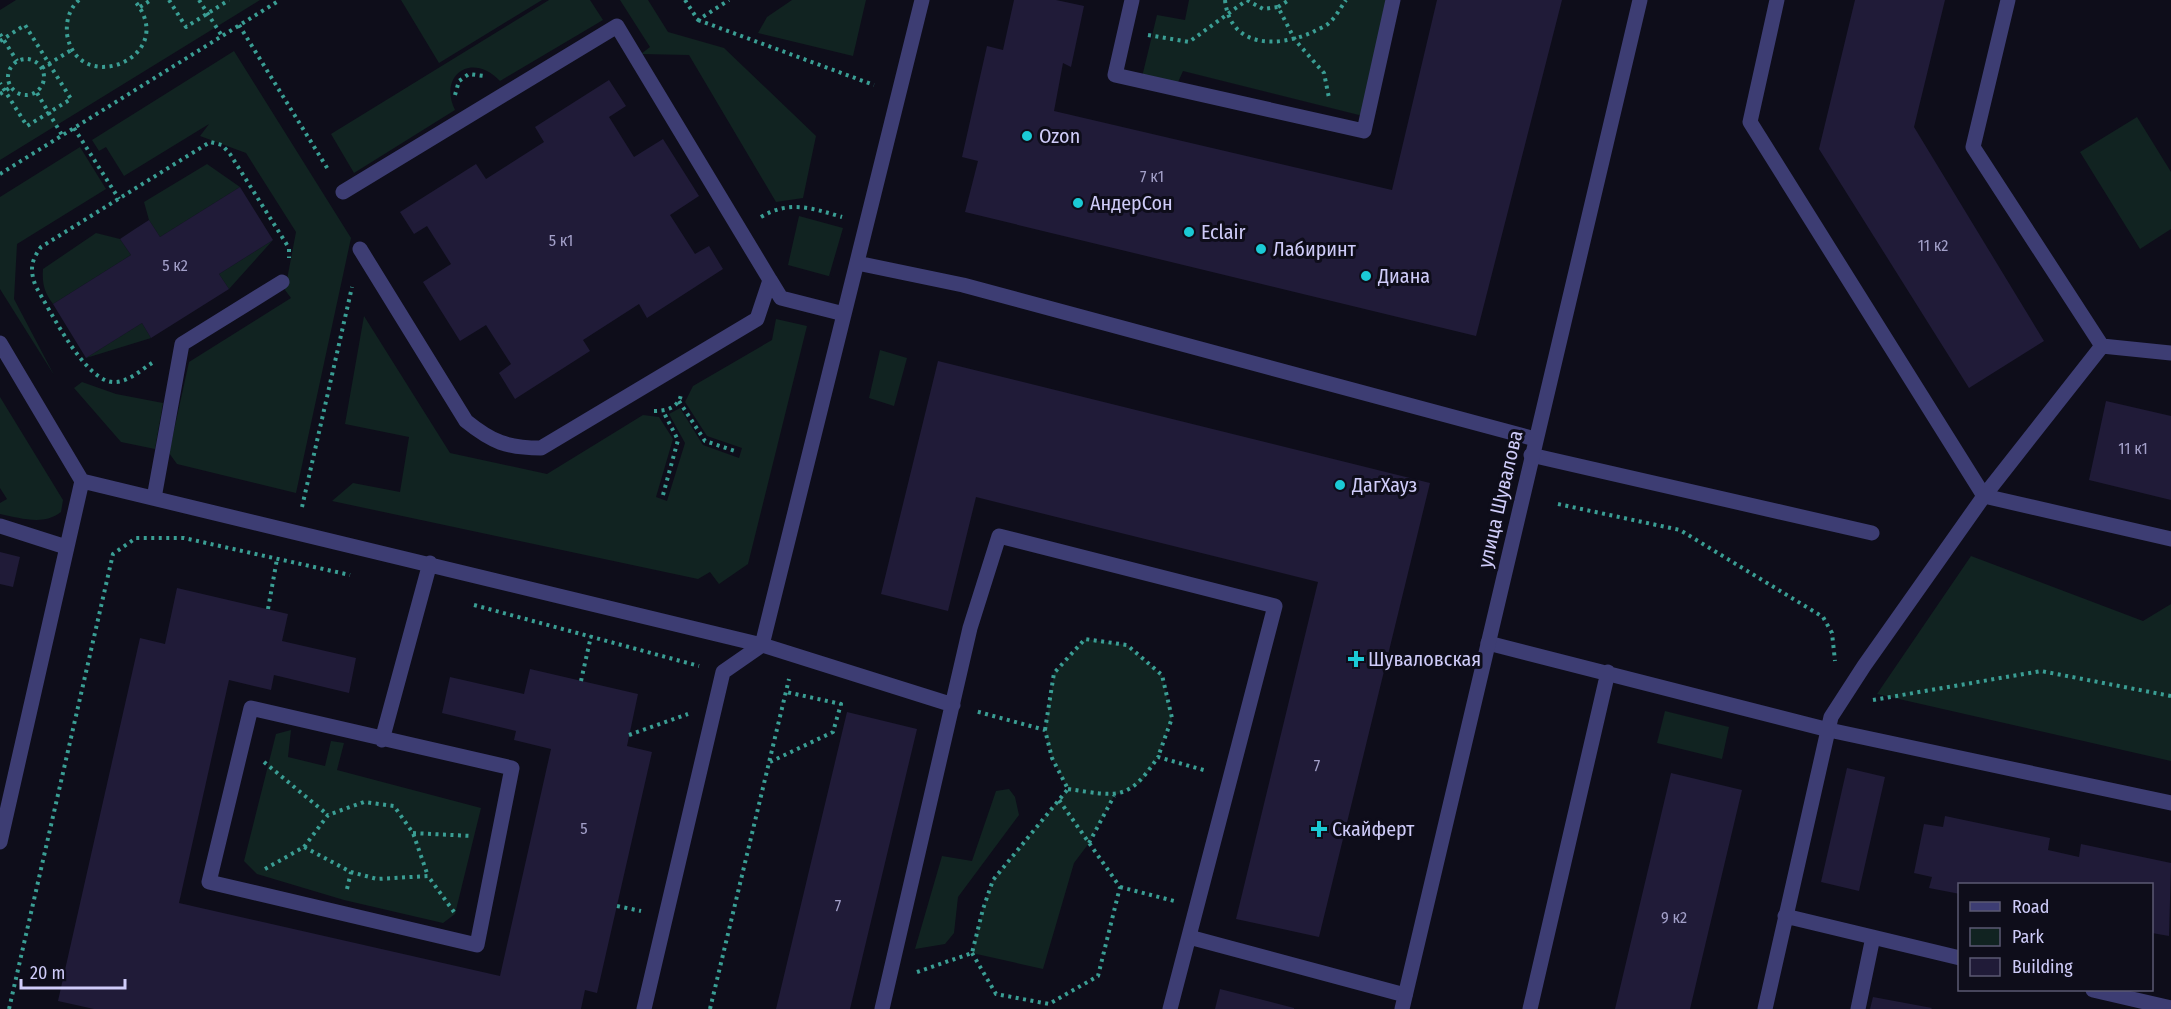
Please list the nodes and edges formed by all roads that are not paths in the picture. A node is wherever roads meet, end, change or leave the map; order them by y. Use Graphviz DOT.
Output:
graph roads {
  1 [pos="922,0"];
  2 [pos="1132,0"];
  3 [pos="1393,0"];
  4 [pos="1640,0"];
  5 [pos="1777,0"];
  6 [pos="2008,0"];
  7 [pos="343,192"];
  8 [pos="360,249"];
  9 [pos="857,262"];
  10 [pos="770,280"];
  11 [pos="282,282"];
  12 [pos="844,314"];
  13 [pos="0,343"];
  14 [pos="2102,345"];
  15 [pos="2171,353"];
  16 [pos="1535,439"];
  17 [pos="1531,455"];
  18 [pos="82,481"];
  19 [pos="1984,496"];
  20 [pos="154,498"];
  21 [pos="0,526"];
  22 [pos="1872,533"];
  23 [pos="2171,538"];
  24 [pos="66,547"];
  25 [pos="430,563"];
  26 [pos="1488,643"];
  27 [pos="762,645"];
  28 [pos="1608,672"];
  29 [pos="953,705"];
  30 [pos="1829,730"];
  31 [pos="382,740"];
  32 [pos="2171,803"];
  33 [pos="0,842"];
  34 [pos="1785,916"];
  35 [pos="1189,937"];
  36 [pos="1873,937"];
  37 [pos="1958,958"];
  38 [pos="2097,991"];
  39 [pos="1404,1002"];
  40 [pos="2171,1008"];
  41 [pos="644,1009"];
  42 [pos="882,1009"];
  43 [pos="1170,1009"];
  44 [pos="1530,1009"];
  45 [pos="1765,1009"];
  46 [pos="1858,1009"];
  1 -- 9 [label="street"];
  2 -- 3 [label="street"];
  4 -- 16 [label="street, улица Шувалова"];
  5 -- 19 [label="street"];
  6 -- 14 [label="street"];
  7 -- 10 [label="street"];
  8 -- 10 [label="street"];
  9 -- 12 [label="street"];
  9 -- 16 [label="street"];
  10 -- 12 [label="street"];
  11 -- 20 [label="street"];
  12 -- 27 [label="street"];
  13 -- 18 [label="street"];
  14 -- 15 [label="street"];
  14 -- 19 [label="street"];
  16 -- 17 [label="street, улица Шувалова"];
  17 -- 22 [label="street"];
  17 -- 26 [label="street, улица Шувалова"];
  18 -- 20 [label="street"];
  18 -- 24 [label="street"];
  19 -- 23 [label="street"];
  19 -- 30 [label="street"];
  20 -- 25 [label="street"];
  21 -- 24 [label="street"];
  24 -- 33 [label="street"];
  25 -- 27 [label="street"];
  25 -- 31 [label="street"];
  26 -- 28 [label="street"];
  26 -- 39 [label="street, улица Шувалова"];
  27 -- 29 [label="street"];
  27 -- 41 [label="street"];
  28 -- 30 [label="street"];
  28 -- 44 [label="street"];
  29 -- 35 [label="street"];
  29 -- 42 [label="street"];
  30 -- 32 [label="street"];
  30 -- 34 [label="street"];
  31 -- 31 [label="street"];
  34 -- 36 [label="street"];
  34 -- 45 [label="street"];
  35 -- 39 [label="street"];
  35 -- 43 [label="street"];
  36 -- 37 [label="street"];
  36 -- 46 [label="street"];
  38 -- 40 [label="street"];
}
